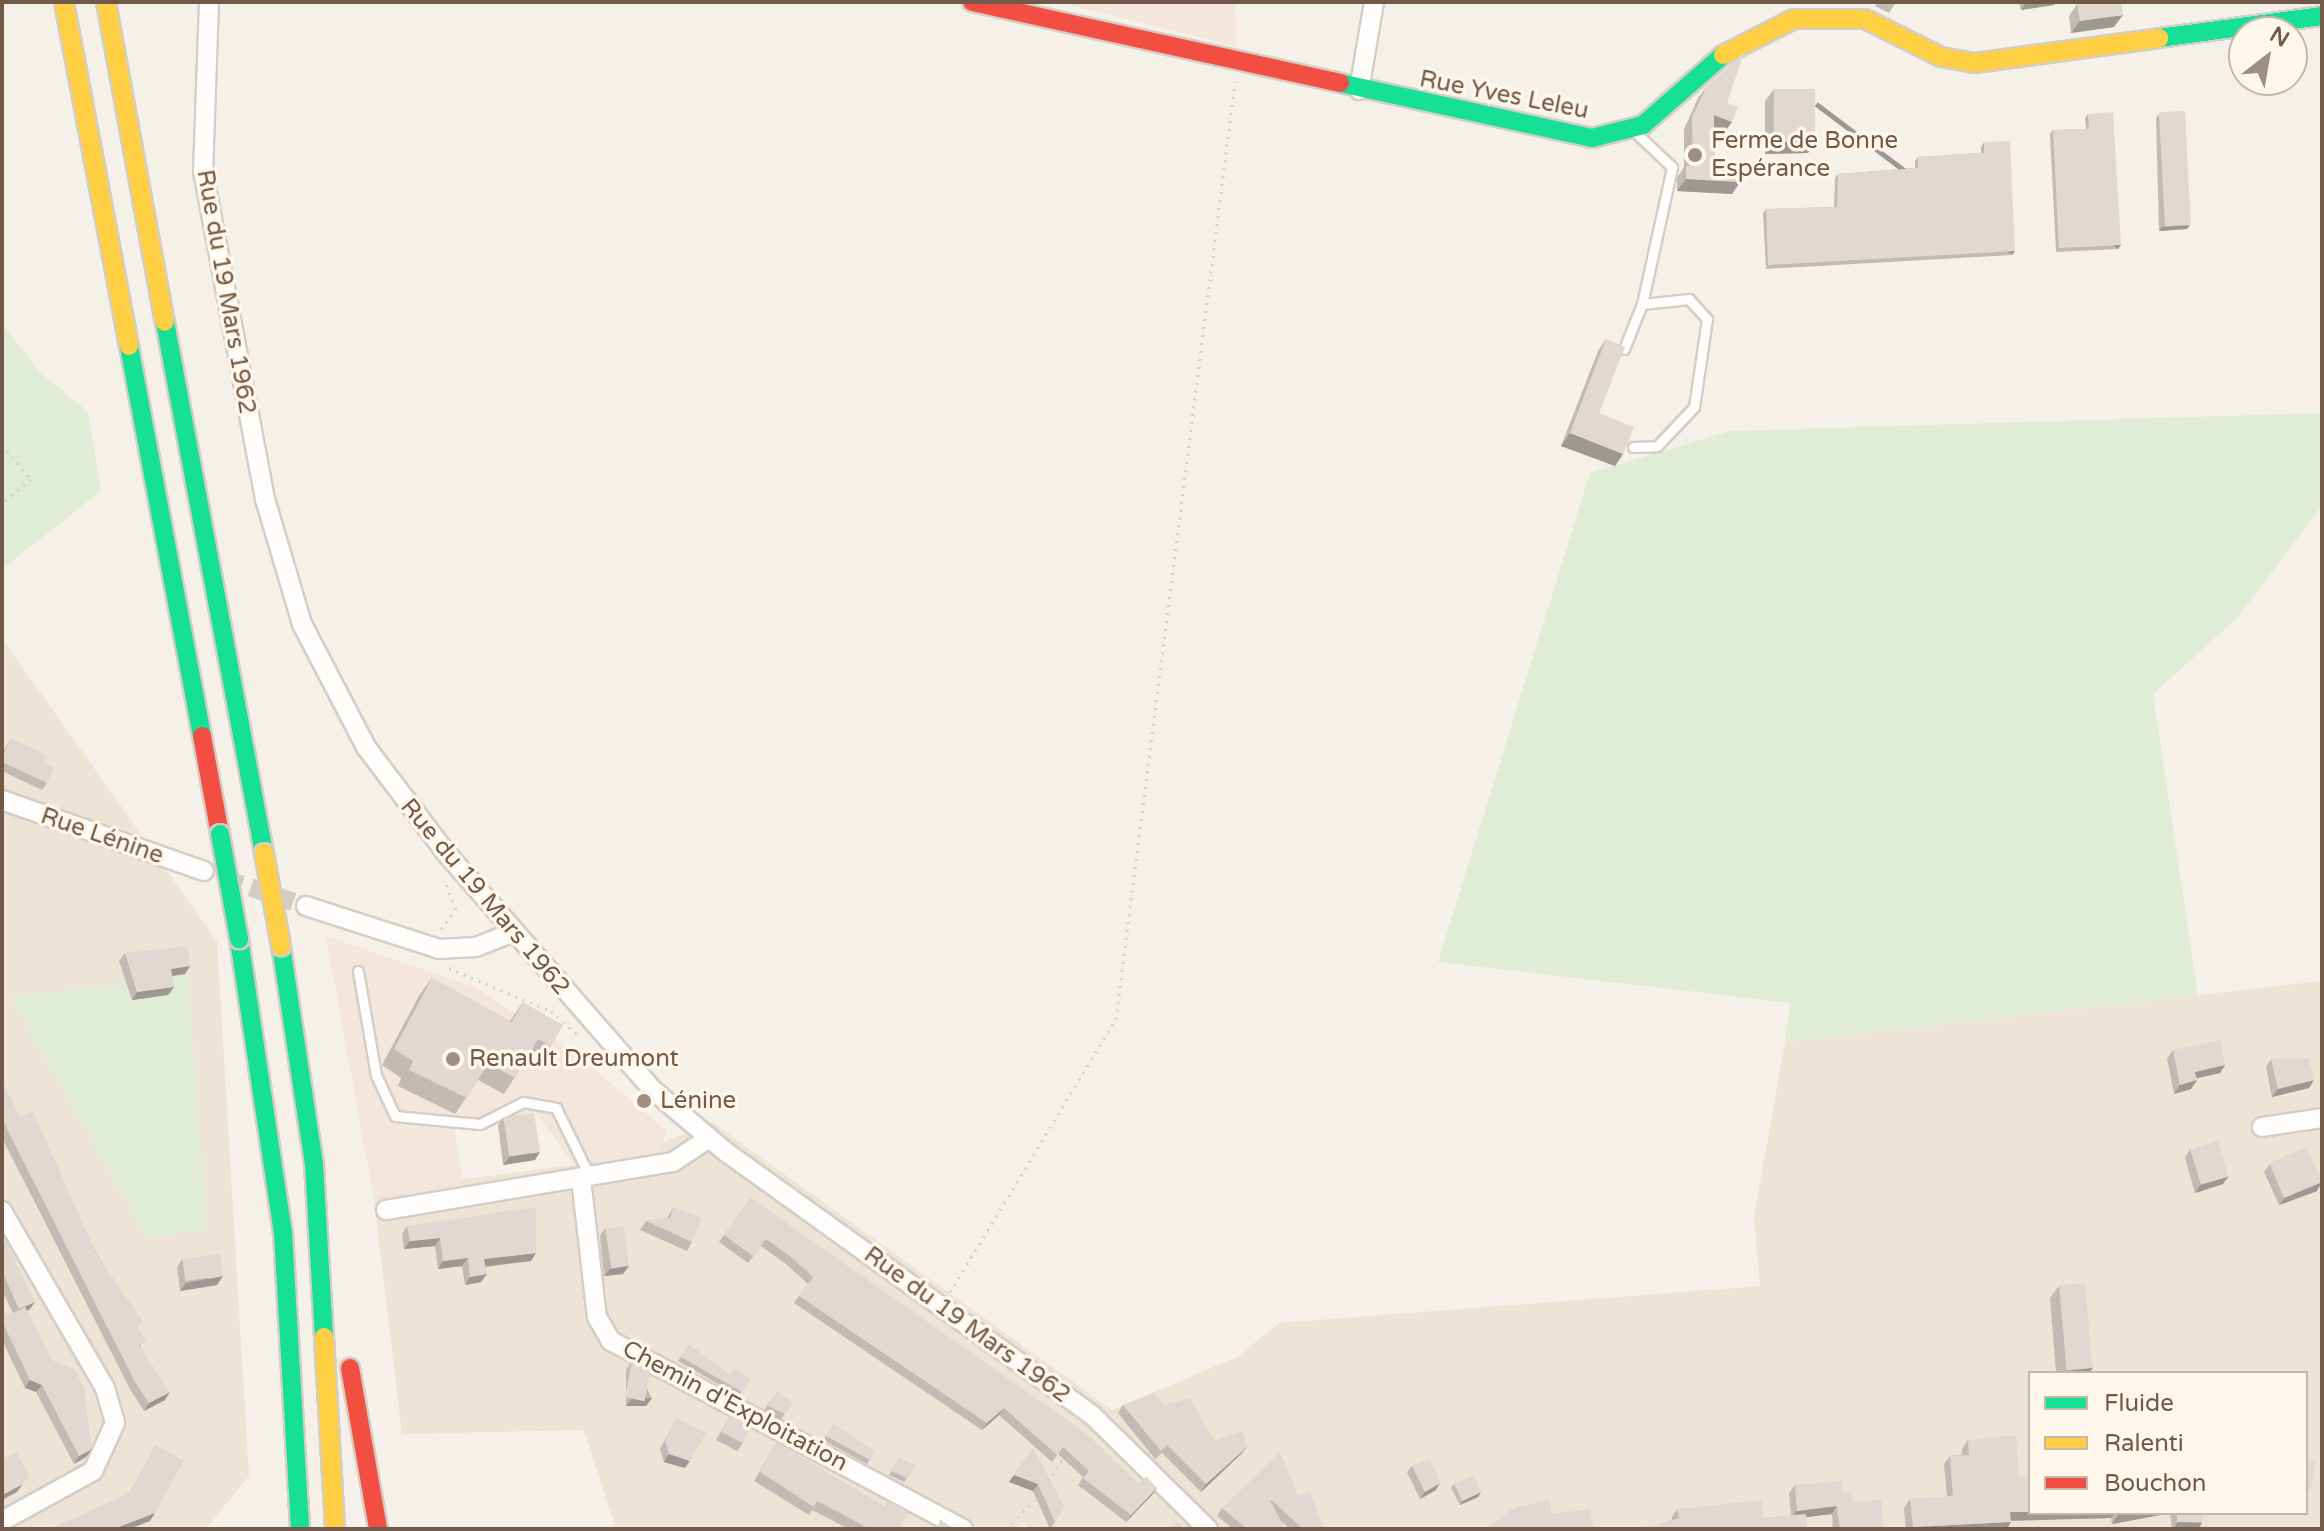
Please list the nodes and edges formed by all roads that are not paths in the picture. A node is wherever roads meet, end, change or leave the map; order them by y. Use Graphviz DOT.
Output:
graph roads {
  1 [pos="64,2"];
  2 [pos="106,2"];
  3 [pos="209,2"];
  4 [pos="972,2"];
  5 [pos="1374,2"];
  6 [pos="2322,16"];
  7 [pos="1359,90"];
  8 [pos="1632,130"];
  9 [pos="1642,304"];
  10 [pos="1624,349"];
  11 [pos="1633,447"];
  12 [pos="2,800"];
  13 [pos="204,871"];
  14 [pos="306,906"];
  15 [pos="514,932"];
  16 [pos="358,971"];
  17 [pos="2322,1118"];
  18 [pos="2262,1127"];
  19 [pos="709,1138"];
  20 [pos="585,1178"];
  21 [pos="386,1210"];
  22 [pos="2,1211"];
  23 [pos="320,1233"];
  24 [pos="2,1521"];
  25 [pos="300,1529"];
  26 [pos="335,1529"];
  27 [pos="378,1529"];
  28 [pos="963,1529"];
  29 [pos="1208,1529"];
  1 -- 25 [label="main road, bridge"];
  2 -- 23 [label="main road, bridge"];
  3 -- 15 [label="street, Rue du 19 Mars 1962"];
  4 -- 7 [label="main road, Rue Yves Leleu"];
  5 -- 7 [label="street"];
  6 -- 8 [label="main road"];
  7 -- 8 [label="main road, Rue Yves Leleu"];
  8 -- 9 [label="lane"];
  9 -- 10 [label="lane"];
  9 -- 11 [label="lane"];
  12 -- 13 [label="street, Rue Lénine"];
  14 -- 15 [label="street"];
  15 -- 19 [label="street, Rue du 19 Mars 1962"];
  16 -- 20 [label="lane"];
  17 -- 18 [label="street"];
  19 -- 20 [label="street"];
  19 -- 29 [label="street, Rue du 19 Mars 1962"];
  20 -- 21 [label="street"];
  20 -- 28 [label="street, Chemin d'Exploitation"];
  22 -- 24 [label="street"];
  23 -- 26 [label="main road"];
  23 -- 27 [label="main road"];
}
